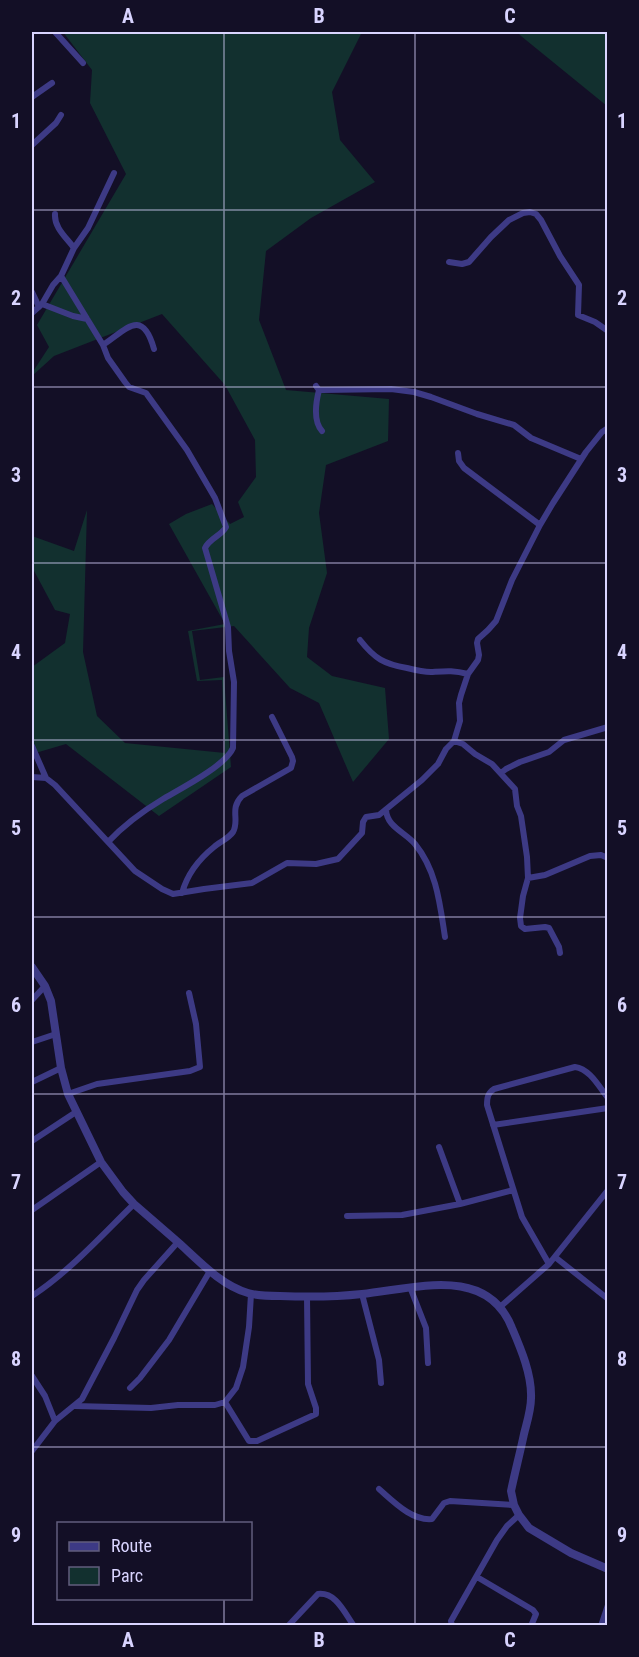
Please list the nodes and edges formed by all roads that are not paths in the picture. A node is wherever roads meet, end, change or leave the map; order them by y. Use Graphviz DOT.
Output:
graph roads {
  1 [pos="55,32"];
  2 [pos="83,63"];
  3 [pos="52,83"];
  4 [pos="32,97"];
  5 [pos="61,116"];
  6 [pos="32,145"];
  7 [pos="114,173"];
  8 [pos="55,214"];
  9 [pos="74,248"];
  10 [pos="449,262"];
  11 [pos="61,276"];
  12 [pos="32,292"];
  13 [pos="40,306"];
  14 [pos="32,313"];
  15 [pos="87,320"];
  16 [pos="608,332"];
  17 [pos="103,345"];
  18 [pos="154,349"];
  19 [pos="608,428"];
  20 [pos="322,431"];
  21 [pos="458,453"];
  22 [pos="581,459"];
  23 [pos="540,525"];
  24 [pos="360,640"];
  25 [pos="468,674"];
  26 [pos="272,717"];
  27 [pos="607,729"];
  28 [pos="454,741"];
  29 [pos="32,746"];
  30 [pos="501,773"];
  31 [pos="32,777"];
  32 [pos="46,778"];
  33 [pos="386,810"];
  34 [pos="108,842"];
  35 [pos="608,858"];
  36 [pos="528,878"];
  37 [pos="182,894"];
  38 [pos="445,937"];
  39 [pos="560,953"];
  40 [pos="32,967"];
  41 [pos="45,986"];
  42 [pos="189,993"];
  43 [pos="32,1000"];
  44 [pos="56,1034"];
  45 [pos="32,1042"];
  46 [pos="60,1068"];
  47 [pos="32,1082"];
  48 [pos="68,1094"];
  49 [pos="608,1098"];
  50 [pos="608,1108"];
  51 [pos="76,1112"];
  52 [pos="493,1125"];
  53 [pos="32,1141"];
  54 [pos="439,1147"];
  55 [pos="101,1162"];
  56 [pos="513,1190"];
  57 [pos="608,1190"];
  58 [pos="134,1204"];
  59 [pos="460,1204"];
  60 [pos="32,1210"];
  61 [pos="347,1216"];
  62 [pos="178,1242"];
  63 [pos="555,1257"];
  64 [pos="549,1264"];
  65 [pos="210,1271"];
  66 [pos="410,1287"];
  67 [pos="251,1294"];
  68 [pos="362,1294"];
  69 [pos="32,1296"];
  70 [pos="307,1297"];
  71 [pos="608,1299"];
  72 [pos="500,1307"];
  73 [pos="428,1363"];
  74 [pos="32,1376"];
  75 [pos="381,1383"];
  76 [pos="130,1388"];
  77 [pos="225,1402"];
  78 [pos="75,1406"];
  79 [pos="55,1421"];
  80 [pos="32,1451"];
  81 [pos="379,1489"];
  82 [pos="514,1505"];
  83 [pos="519,1515"];
  84 [pos="608,1569"];
  85 [pos="477,1577"];
  86 [pos="608,1605"];
  87 [pos="288,1626"];
  88 [pos="354,1626"];
  89 [pos="452,1626"];
  90 [pos="531,1626"];
  91 [pos="601,1626"];
  1 -- 2 [label="street"];
  3 -- 4 [label="street"];
  5 -- 6 [label="street"];
  7 -- 9 [label="street"];
  8 -- 9 [label="street"];
  9 -- 11 [label="street"];
  10 -- 16 [label="street"];
  11 -- 13 [label="street"];
  11 -- 15 [label="street"];
  12 -- 13 [label="street"];
  13 -- 14 [label="street"];
  13 -- 15 [label="street"];
  15 -- 17 [label="street"];
  17 -- 18 [label="street"];
  17 -- 34 [label="street"];
  19 -- 22 [label="street"];
  20 -- 22 [label="street"];
  21 -- 23 [label="street"];
  22 -- 23 [label="street"];
  23 -- 25 [label="street"];
  24 -- 25 [label="street"];
  25 -- 28 [label="street"];
  26 -- 37 [label="street"];
  27 -- 30 [label="street"];
  28 -- 30 [label="street"];
  28 -- 33 [label="street"];
  29 -- 32 [label="street"];
  30 -- 36 [label="street"];
  31 -- 32 [label="street"];
  32 -- 34 [label="street"];
  33 -- 37 [label="street"];
  33 -- 38 [label="street"];
  34 -- 37 [label="street"];
  35 -- 36 [label="street"];
  36 -- 39 [label="street"];
  40 -- 41 [label="street"];
  41 -- 43 [label="street"];
  41 -- 44 [label="street"];
  42 -- 48 [label="street"];
  44 -- 45 [label="street"];
  44 -- 46 [label="street"];
  46 -- 47 [label="street"];
  46 -- 48 [label="street"];
  48 -- 51 [label="street"];
  49 -- 52 [label="street"];
  50 -- 52 [label="street"];
  51 -- 53 [label="street"];
  51 -- 55 [label="street"];
  52 -- 56 [label="street"];
  54 -- 59 [label="street"];
  55 -- 58 [label="street"];
  55 -- 60 [label="street"];
  56 -- 59 [label="street"];
  56 -- 64 [label="street"];
  57 -- 63 [label="street"];
  58 -- 62 [label="street"];
  58 -- 69 [label="street"];
  59 -- 61 [label="street"];
  62 -- 65 [label="street"];
  62 -- 78 [label="street"];
  63 -- 64 [label="street"];
  63 -- 71 [label="street"];
  64 -- 72 [label="street"];
  65 -- 67 [label="street"];
  65 -- 76 [label="street"];
  66 -- 68 [label="street"];
  66 -- 72 [label="street"];
  66 -- 73 [label="street"];
  67 -- 70 [label="street"];
  67 -- 77 [label="street"];
  68 -- 70 [label="street"];
  68 -- 75 [label="street"];
  70 -- 77 [label="street"];
  72 -- 82 [label="street"];
  74 -- 79 [label="street"];
  77 -- 78 [label="street"];
  78 -- 79 [label="street"];
  79 -- 80 [label="street"];
  81 -- 82 [label="street"];
  82 -- 83 [label="street"];
  83 -- 84 [label="street"];
  83 -- 85 [label="street"];
  85 -- 89 [label="street"];
  85 -- 90 [label="street"];
  86 -- 91 [label="street"];
  87 -- 88 [label="street"];
}
